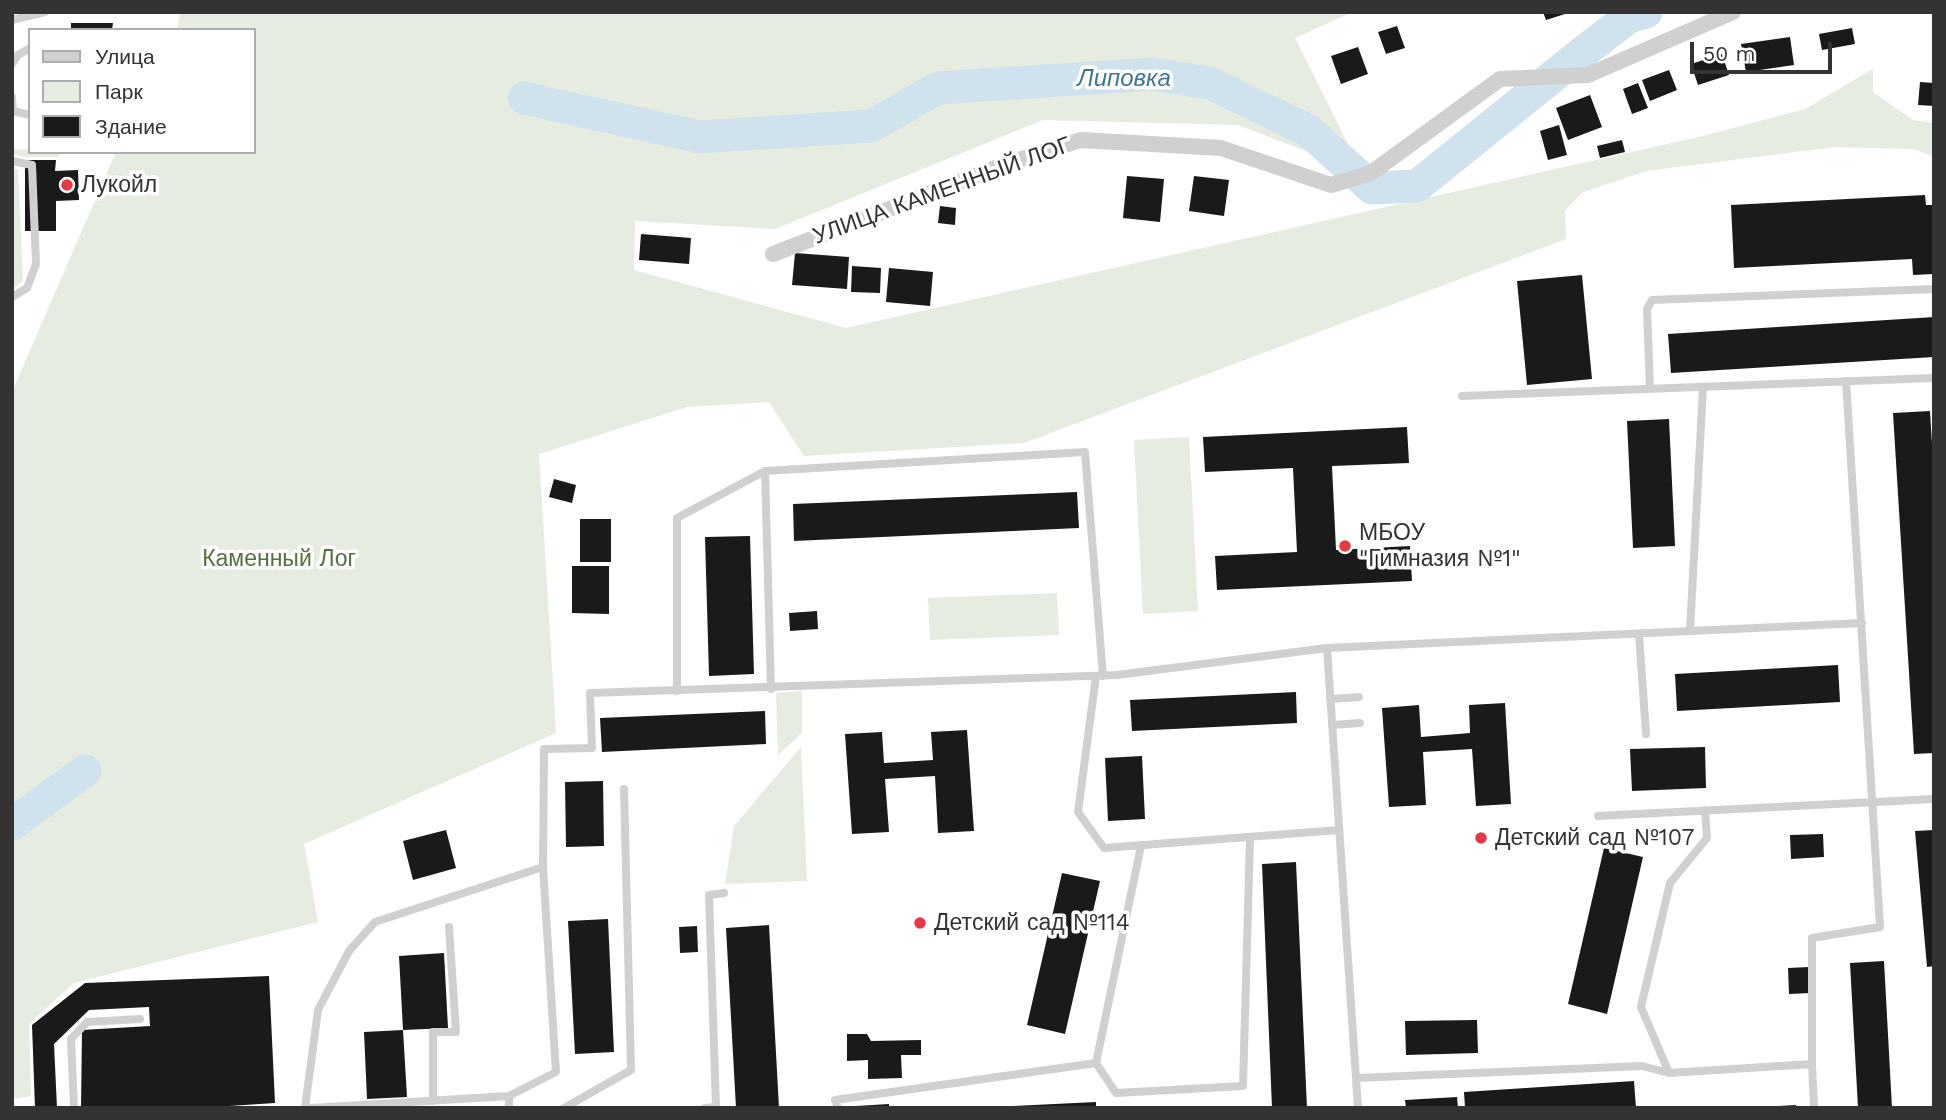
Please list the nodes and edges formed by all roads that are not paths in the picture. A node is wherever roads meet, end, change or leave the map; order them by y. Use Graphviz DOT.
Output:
graph roads {
  1 [pos="45,12"];
  2 [pos="1733,12"];
  3 [pos="12,20"];
  4 [pos="28,49"];
  5 [pos="12,64"];
  6 [pos="12,97"];
  7 [pos="28,115"];
  8 [pos="12,161"];
  9 [pos="773,254"];
  10 [pos="1934,289"];
  11 [pos="12,297"];
  12 [pos="1934,378"];
  13 [pos="1846,381"];
  14 [pos="1703,387"];
  15 [pos="1650,389"];
  16 [pos="1462,396"];
  17 [pos="765,471"];
  18 [pos="1862,623"];
  19 [pos="1690,631"];
  20 [pos="1639,634"];
  21 [pos="1327,648"];
  22 [pos="1099,676"];
  23 [pos="771,689"];
  24 [pos="677,691"];
  25 [pos="1359,696"];
  26 [pos="1330,699"];
  27 [pos="1360,723"];
  28 [pos="1332,725"];
  29 [pos="1646,734"];
  30 [pos="624,789"];
  31 [pos="1934,799"];
  32 [pos="1873,802"];
  33 [pos="1705,810"];
  34 [pos="1598,816"];
  35 [pos="1339,830"];
  36 [pos="1250,839"];
  37 [pos="1141,846"];
  38 [pos="543,867"];
  39 [pos="724,893"];
  40 [pos="449,927"];
  41 [pos="140,1019"];
  42 [pos="1096,1063"];
  43 [pos="1812,1064"];
  44 [pos="1669,1073"];
  45 [pos="1356,1078"];
  46 [pos="509,1096"];
  47 [pos="433,1101"];
  48 [pos="74,1108"];
  49 [pos="305,1108"];
  50 [pos="311,1108"];
  51 [pos="509,1108"];
  52 [pos="564,1108"];
  53 [pos="705,1108"];
  54 [pos="716,1108"];
  55 [pos="838,1108"];
  56 [pos="1358,1108"];
  57 [pos="1814,1108"];
  1 -- 3 [label="lane"];
  2 -- 9 [label="street, УЛИЦА КАМЕННЫЙ ЛОГ"];
  4 -- 5 [label="lane"];
  6 -- 7 [label="lane"];
  8 -- 11 [label="lane"];
  10 -- 15 [label="lane"];
  12 -- 13 [label="lane"];
  13 -- 14 [label="lane"];
  13 -- 18 [label="lane"];
  14 -- 15 [label="lane"];
  14 -- 19 [label="lane"];
  15 -- 16 [label="lane"];
  17 -- 22 [label="lane"];
  17 -- 23 [label="lane"];
  17 -- 24 [label="lane"];
  18 -- 19 [label="lane"];
  18 -- 32 [label="lane"];
  19 -- 20 [label="lane"];
  20 -- 21 [label="lane"];
  20 -- 29 [label="lane"];
  21 -- 22 [label="lane"];
  21 -- 26 [label="lane"];
  22 -- 23 [label="lane"];
  22 -- 37 [label="lane"];
  23 -- 24 [label="lane"];
  24 -- 38 [label="lane"];
  25 -- 26 [label="lane"];
  26 -- 28 [label="lane"];
  27 -- 28 [label="lane"];
  28 -- 35 [label="lane"];
  30 -- 52 [label="lane"];
  31 -- 32 [label="lane"];
  32 -- 33 [label="lane"];
  32 -- 43 [label="lane"];
  33 -- 34 [label="lane"];
  33 -- 44 [label="lane"];
  35 -- 36 [label="lane"];
  35 -- 45 [label="lane"];
  36 -- 37 [label="lane"];
  36 -- 42 [label="lane"];
  37 -- 42 [label="lane"];
  38 -- 46 [label="lane"];
  38 -- 49 [label="lane"];
  39 -- 54 [label="lane"];
  40 -- 47 [label="lane"];
  41 -- 48 [label="lane"];
  42 -- 55 [label="lane"];
  43 -- 44 [label="lane"];
  43 -- 57 [label="lane"];
  44 -- 45 [label="lane"];
  45 -- 56 [label="lane"];
  46 -- 47 [label="lane"];
  46 -- 51 [label="lane"];
  47 -- 50 [label="lane"];
  53 -- 54 [label="lane"];
}
